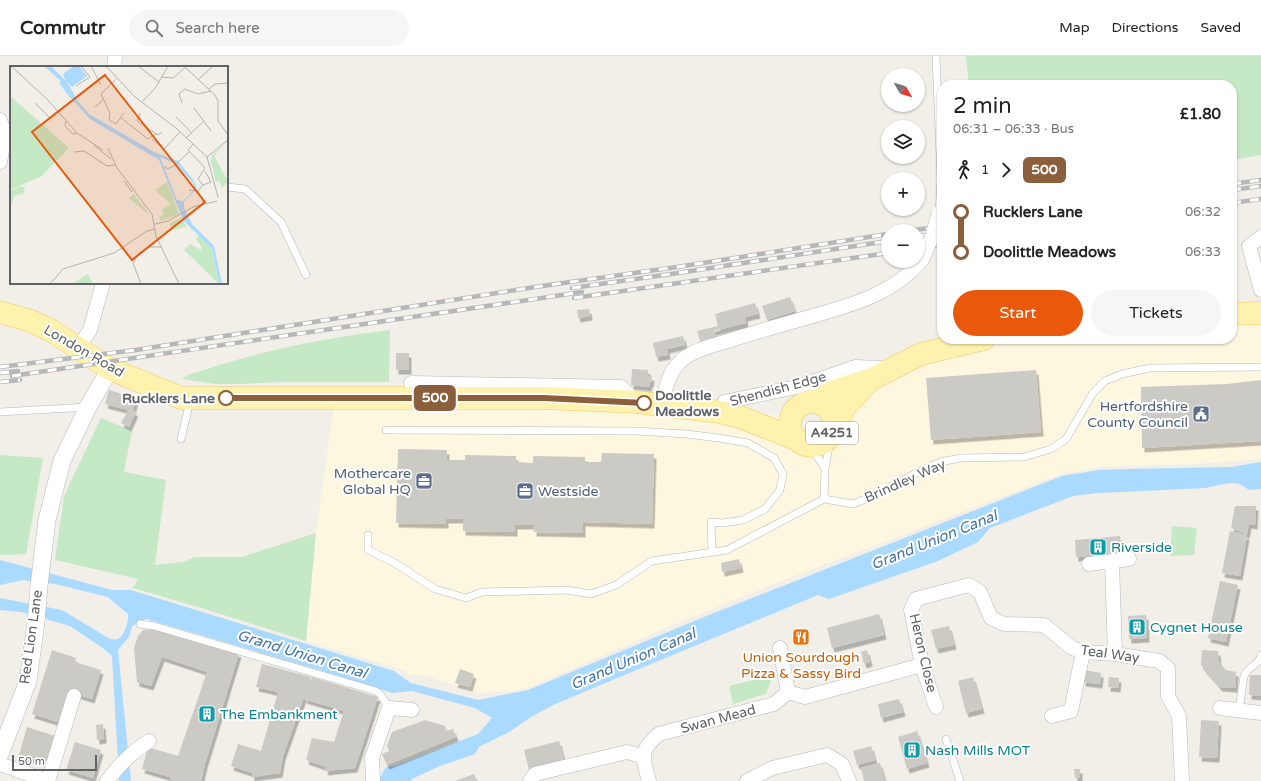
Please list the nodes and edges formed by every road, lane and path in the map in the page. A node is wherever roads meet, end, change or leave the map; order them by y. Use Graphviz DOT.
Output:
graph roads {
  1 [pos="115,56"];
  2 [pos="936,56"];
  3 [pos="114,66"];
  4 [pos="937,87"];
  5 [pos="0,120"];
  6 [pos="0,162"];
  7 [pos="228,188"];
  8 [pos="937,217"];
  9 [pos="1261,237"];
  10 [pos="306,275"];
  11 [pos="103,284"];
  12 [pos="1261,290"];
  13 [pos="0,312"];
  14 [pos="1261,313"];
  15 [pos="1237,314"];
  16 [pos="963,344"];
  17 [pos="78,348"];
  18 [pos="1261,367"];
  19 [pos="110,369"];
  20 [pos="880,375"];
  21 [pos="411,383"];
  22 [pos="191,398"];
  23 [pos="636,402"];
  24 [pos="662,405"];
  25 [pos="803,405"];
  26 [pos="88,407"];
  27 [pos="0,412"];
  28 [pos="730,415"];
  29 [pos="386,430"];
  30 [pos="832,431"];
  31 [pos="181,439"];
  32 [pos="804,443"];
  33 [pos="825,469"];
  34 [pos="824,499"];
  35 [pos="368,535"];
  36 [pos="712,552"];
  37 [pos="1129,559"];
  38 [pos="1112,561"];
  39 [pos="1089,564"];
  40 [pos="916,599"];
  41 [pos="140,624"];
  42 [pos="780,648"];
  43 [pos="1083,652"];
  44 [pos="1115,654"];
  45 [pos="1261,655"];
  46 [pos="922,665"];
  47 [pos="788,692"];
  48 [pos="74,696"];
  49 [pos="936,707"];
  50 [pos="389,708"];
  51 [pos="1220,708"];
  52 [pos="412,710"];
  53 [pos="1239,710"];
  54 [pos="1261,714"];
  55 [pos="1052,716"];
  56 [pos="946,739"];
  57 [pos="149,741"];
  58 [pos="645,750"];
  59 [pos="0,754"];
  60 [pos="0,764"];
  61 [pos="111,775"];
  62 [pos="373,779"];
  63 [pos="48,781"];
  64 [pos="530,781"];
  65 [pos="649,781"];
  66 [pos="747,781"];
  67 [pos="849,781"];
  68 [pos="960,781"];
  69 [pos="1182,781"];
  1 -- 3 [label="street"];
  2 -- 4 [label="lane"];
  5 -- 6 [label="street"];
  7 -- 10 [label="lane"];
  8 -- 24 [label="street, bridge"];
  9 -- 12 [label="street"];
  11 -- 17 [label="street"];
  13 -- 17 [label="main road, London Road / A4251"];
  14 -- 15 [label="main road"];
  16 -- 20 [label="main road, London Road / A4251"];
  17 -- 19 [label="main road, London Road / A4251"];
  18 -- 34 [label="lane, Brindley Way"];
  19 -- 22 [label="main road, London Road / A4251"];
  19 -- 26 [label="street, Red Lion Lane"];
  20 -- 25 [label="main road, London Road / A4251"];
  20 -- 28 [label="street, Shendish Edge"];
  20 -- 30 [label="main road, London Road / A4251"];
  21 -- 23 [label="street"];
  22 -- 23 [label="main road, London Road / A4251"];
  22 -- 31 [label="lane"];
  23 -- 24 [label="main road, London Road / A4251"];
  24 -- 28 [label="main road, London Road / A4251"];
  25 -- 28 [label="main road, London Road / A4251"];
  25 -- 30 [label="main road, A4251"];
  25 -- 32 [label="main road, A4251"];
  26 -- 27 [label="lane"];
  26 -- 59 [label="street, Red Lion Lane"];
  28 -- 32 [label="main road, London Road / A4251"];
  29 -- 36 [label="lane"];
  30 -- 32 [label="main road, A4251"];
  30 -- 33 [label="lane"];
  32 -- 33 [label="lane"];
  33 -- 34 [label="lane"];
  34 -- 36 [label="lane"];
  35 -- 36 [label="lane"];
  37 -- 38 [label="street"];
  38 -- 39 [label="street"];
  38 -- 44 [label="street"];
  40 -- 43 [label="street, Teal Way"];
  40 -- 46 [label="street, Heron Close"];
  41 -- 50 [label="lane"];
  42 -- 47 [label="street"];
  43 -- 44 [label="street, Teal Way"];
  43 -- 55 [label="street"];
  44 -- 69 [label="street, Teal Way"];
  45 -- 53 [label="lane"];
  46 -- 47 [label="street"];
  46 -- 49 [label="street, Heron Close"];
  47 -- 58 [label="street, Swan Mead"];
  48 -- 63 [label="street"];
  50 -- 52 [label="street"];
  50 -- 62 [label="street"];
  51 -- 53 [label="street"];
  53 -- 54 [label="street"];
  56 -- 68 [label="lane"];
  57 -- 61 [label="street"];
  58 -- 64 [label="street"];
  58 -- 65 [label="street"];
  60 -- 63 [label="street"];
  66 -- 67 [label="street"];
}
